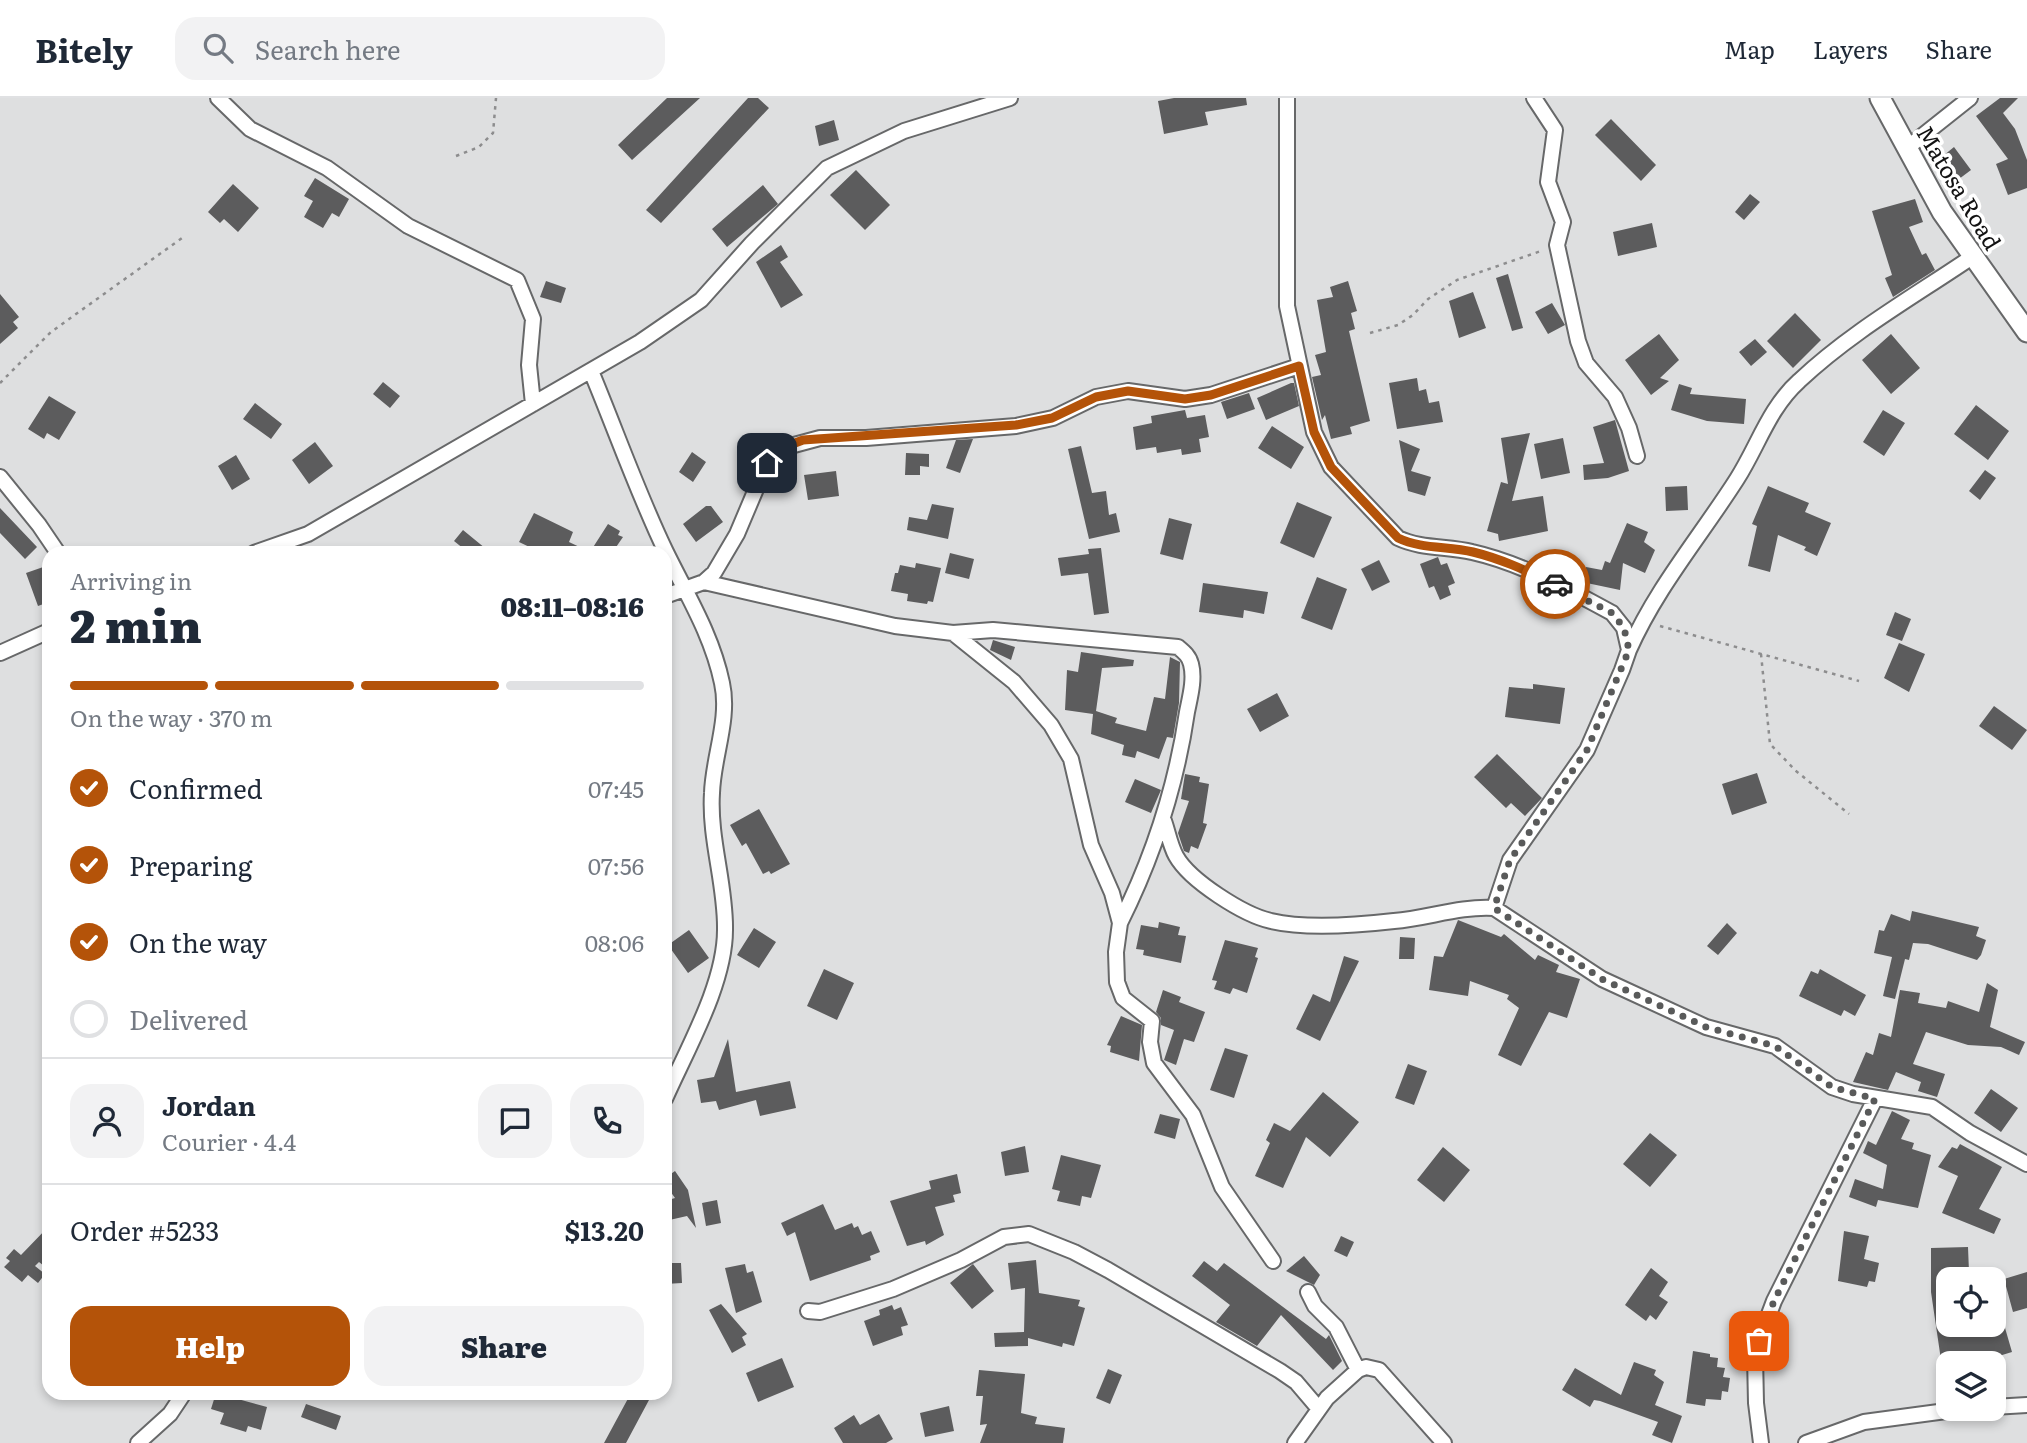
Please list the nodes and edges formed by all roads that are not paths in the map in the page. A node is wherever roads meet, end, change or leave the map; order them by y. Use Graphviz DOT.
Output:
graph roads {
  1 [pos="218,98"];
  2 [pos="1010,98"];
  3 [pos="1287,98"];
  4 [pos="1534,98"];
  5 [pos="1880,98"];
  6 [pos="1970,98"];
  7 [pos="993,100"];
  8 [pos="1907,148"];
  9 [pos="1972,257"];
  10 [pos="2027,332"];
  11 [pos="1299,366"];
  12 [pos="592,371"];
  13 [pos="533,404"];
  14 [pos="1637,456"];
  15 [pos="0,477"];
  16 [pos="53,546"];
  17 [pos="274,546"];
  18 [pos="664,546"];
  19 [pos="672,562"];
  20 [pos="704,582"];
  21 [pos="687,587"];
  22 [pos="672,593"];
  23 [pos="953,633"];
  24 [pos="42,634"];
  25 [pos="1629,650"];
  26 [pos="0,653"];
  27 [pos="1164,821"];
  28 [pos="1494,908"];
  29 [pos="1120,923"];
  30 [pos="672,1083"];
  31 [pos="1875,1099"];
  32 [pos="2027,1164"];
  33 [pos="1273,1261"];
  34 [pos="1308,1292"];
  35 [pos="808,1311"];
  36 [pos="1358,1370"];
  37 [pos="179,1400"];
  38 [pos="2027,1405"];
  39 [pos="2006,1406"];
  40 [pos="1319,1409"];
  41 [pos="1936,1412"];
  42 [pos="138,1443"];
  43 [pos="1295,1443"];
  44 [pos="1444,1443"];
  45 [pos="1760,1443"];
  46 [pos="1806,1443"];
  1 -- 13 [label="street"];
  2 -- 7 [label="street"];
  3 -- 11 [label="street"];
  4 -- 14 [label="street"];
  5 -- 8 [label="street, Matosa Road"];
  6 -- 8 [label="street"];
  7 -- 12 [label="street"];
  8 -- 9 [label="street, Matosa Road"];
  9 -- 10 [label="street, Matosa Road"];
  9 -- 25 [label="street"];
  11 -- 20 [label="street"];
  11 -- 25 [label="street"];
  12 -- 13 [label="street"];
  12 -- 18 [label="street"];
  13 -- 17 [label="street"];
  15 -- 16 [label="street"];
  19 -- 21 [label="street"];
  20 -- 21 [label="street"];
  20 -- 23 [label="street"];
  21 -- 22 [label="street"];
  21 -- 30 [label="street"];
  23 -- 27 [label="street"];
  23 -- 29 [label="street"];
  24 -- 26 [label="street"];
  25 -- 28 [label="street"];
  27 -- 28 [label="street"];
  27 -- 29 [label="street"];
  28 -- 31 [label="street"];
  29 -- 33 [label="street"];
  31 -- 32 [label="street"];
  31 -- 45 [label="street"];
  34 -- 36 [label="street"];
  35 -- 40 [label="street"];
  36 -- 40 [label="street"];
  36 -- 44 [label="street"];
  37 -- 42 [label="street"];
  38 -- 39 [label="street"];
  40 -- 43 [label="street"];
  41 -- 46 [label="street"];
}
